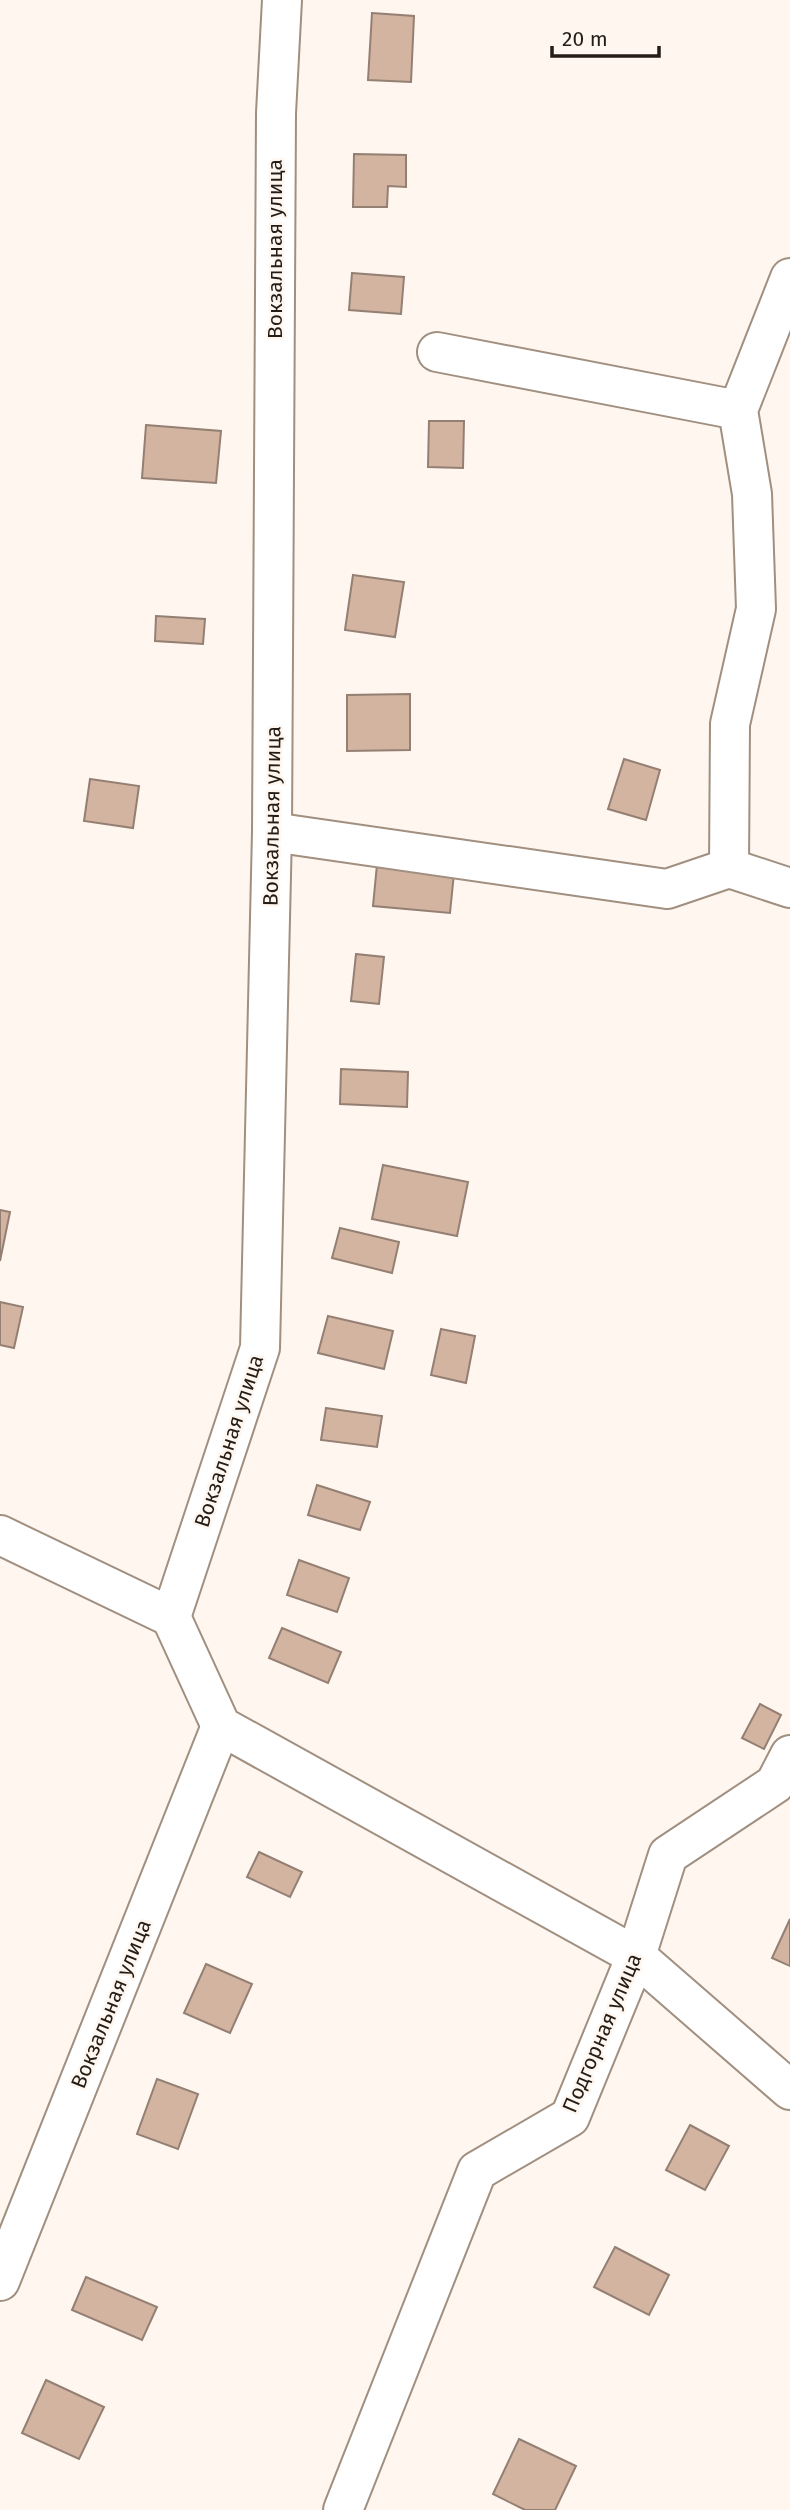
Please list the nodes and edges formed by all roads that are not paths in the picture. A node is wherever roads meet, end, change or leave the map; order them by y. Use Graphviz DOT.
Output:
graph roads {
  1 [pos="282,0"];
  2 [pos="790,278"];
  3 [pos="437,352"];
  4 [pos="738,410"];
  5 [pos="272,832"];
  6 [pos="729,868"];
  7 [pos="790,888"];
  8 [pos="0,1535"];
  9 [pos="171,1617"];
  10 [pos="221,1726"];
  11 [pos="790,1755"];
  12 [pos="636,1956"];
  13 [pos="790,2090"];
  14 [pos="0,2281"];
  15 [pos="343,2510"];
  1 -- 5 [label="street, Вокзальная улица"];
  2 -- 4 [label="street"];
  3 -- 4 [label="street"];
  4 -- 6 [label="street"];
  5 -- 6 [label="street"];
  5 -- 9 [label="street, Вокзальная улица"];
  6 -- 7 [label="street"];
  8 -- 9 [label="street"];
  9 -- 10 [label="street"];
  10 -- 12 [label="street"];
  10 -- 14 [label="street, Вокзальная улица"];
  11 -- 12 [label="street, Подгорная улица"];
  12 -- 13 [label="street"];
  12 -- 15 [label="street, Подгорная улица"];
}
